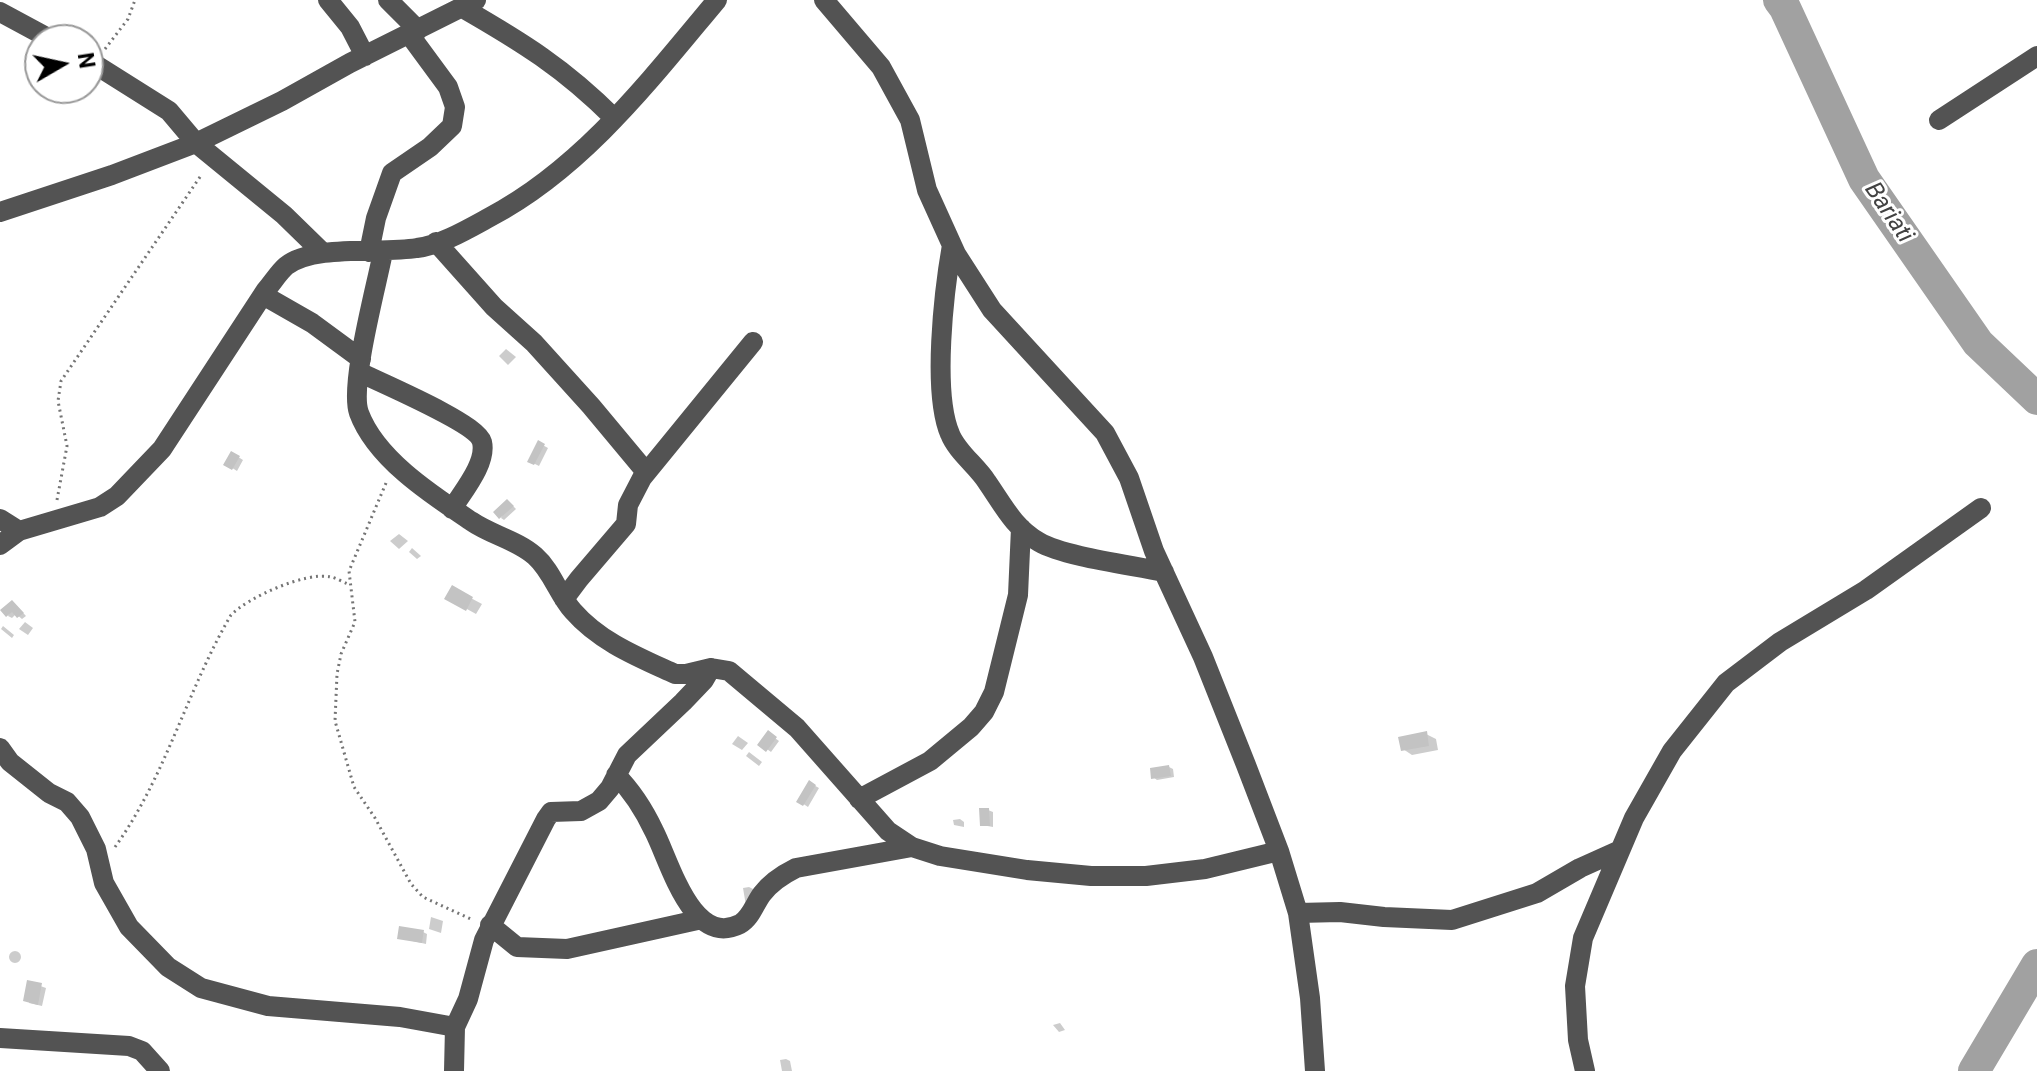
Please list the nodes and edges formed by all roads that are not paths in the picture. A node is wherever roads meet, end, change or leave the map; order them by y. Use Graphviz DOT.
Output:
graph roads {
  1 [pos="328,0"];
  2 [pos="388,0"];
  3 [pos="717,0"];
  4 [pos="824,0"];
  5 [pos="468,4"];
  6 [pos="0,12"];
  7 [pos="24,25"];
  8 [pos="414,32"];
  9 [pos="365,56"];
  10 [pos="2037,56"];
  11 [pos="104,70"];
  12 [pos="614,118"];
  13 [pos="1939,120"];
  14 [pos="196,143"];
  15 [pos="0,212"];
  16 [pos="436,242"];
  17 [pos="952,245"];
  18 [pos="376,252"];
  19 [pos="323,253"];
  20 [pos="263,295"];
  21 [pos="753,342"];
  22 [pos="360,366"];
  23 [pos="646,472"];
  24 [pos="1981,508"];
  25 [pos="452,509"];
  26 [pos="0,519"];
  27 [pos="1021,528"];
  28 [pos="19,531"];
  29 [pos="0,545"];
  30 [pos="1164,572"];
  31 [pos="564,599"];
  32 [pos="711,668"];
  33 [pos="0,748"];
  34 [pos="616,775"];
  35 [pos="859,799"];
  36 [pos="912,847"];
  37 [pos="1620,850"];
  38 [pos="1279,851"];
  39 [pos="1298,913"];
  40 [pos="702,919"];
  41 [pos="490,927"];
  42 [pos="455,1027"];
  43 [pos="0,1038"];
  44 [pos="160,1071"];
  45 [pos="454,1071"];
  46 [pos="1315,1071"];
  47 [pos="1585,1071"];
  1 -- 9 [label="street"];
  2 -- 8 [label="street"];
  3 -- 12 [label="street"];
  4 -- 17 [label="street"];
  5 -- 8 [label="street"];
  5 -- 12 [label="street"];
  6 -- 7 [label="street"];
  8 -- 9 [label="street"];
  8 -- 18 [label="street"];
  9 -- 14 [label="street"];
  10 -- 13 [label="street"];
  11 -- 14 [label="street"];
  12 -- 16 [label="street"];
  14 -- 15 [label="street"];
  14 -- 19 [label="street"];
  16 -- 18 [label="street"];
  16 -- 23 [label="street"];
  17 -- 27 [label="street"];
  17 -- 30 [label="street"];
  18 -- 19 [label="street"];
  18 -- 22 [label="street"];
  19 -- 20 [label="street"];
  20 -- 22 [label="street"];
  20 -- 28 [label="street"];
  21 -- 23 [label="street"];
  22 -- 25 [label="street"];
  22 -- 25 [label="street"];
  23 -- 31 [label="street"];
  24 -- 37 [label="street"];
  25 -- 31 [label="street"];
  26 -- 28 [label="street"];
  27 -- 30 [label="street"];
  27 -- 35 [label="street"];
  28 -- 29 [label="street"];
  30 -- 38 [label="street"];
  31 -- 32 [label="street"];
  32 -- 34 [label="street"];
  32 -- 35 [label="street"];
  33 -- 42 [label="street"];
  34 -- 40 [label="street"];
  34 -- 41 [label="street"];
  35 -- 36 [label="street"];
  36 -- 38 [label="street"];
  36 -- 40 [label="street"];
  37 -- 39 [label="street"];
  37 -- 47 [label="street"];
  38 -- 39 [label="street"];
  39 -- 46 [label="street"];
  40 -- 41 [label="street"];
  41 -- 42 [label="street"];
  42 -- 45 [label="street"];
  43 -- 44 [label="street"];
}
